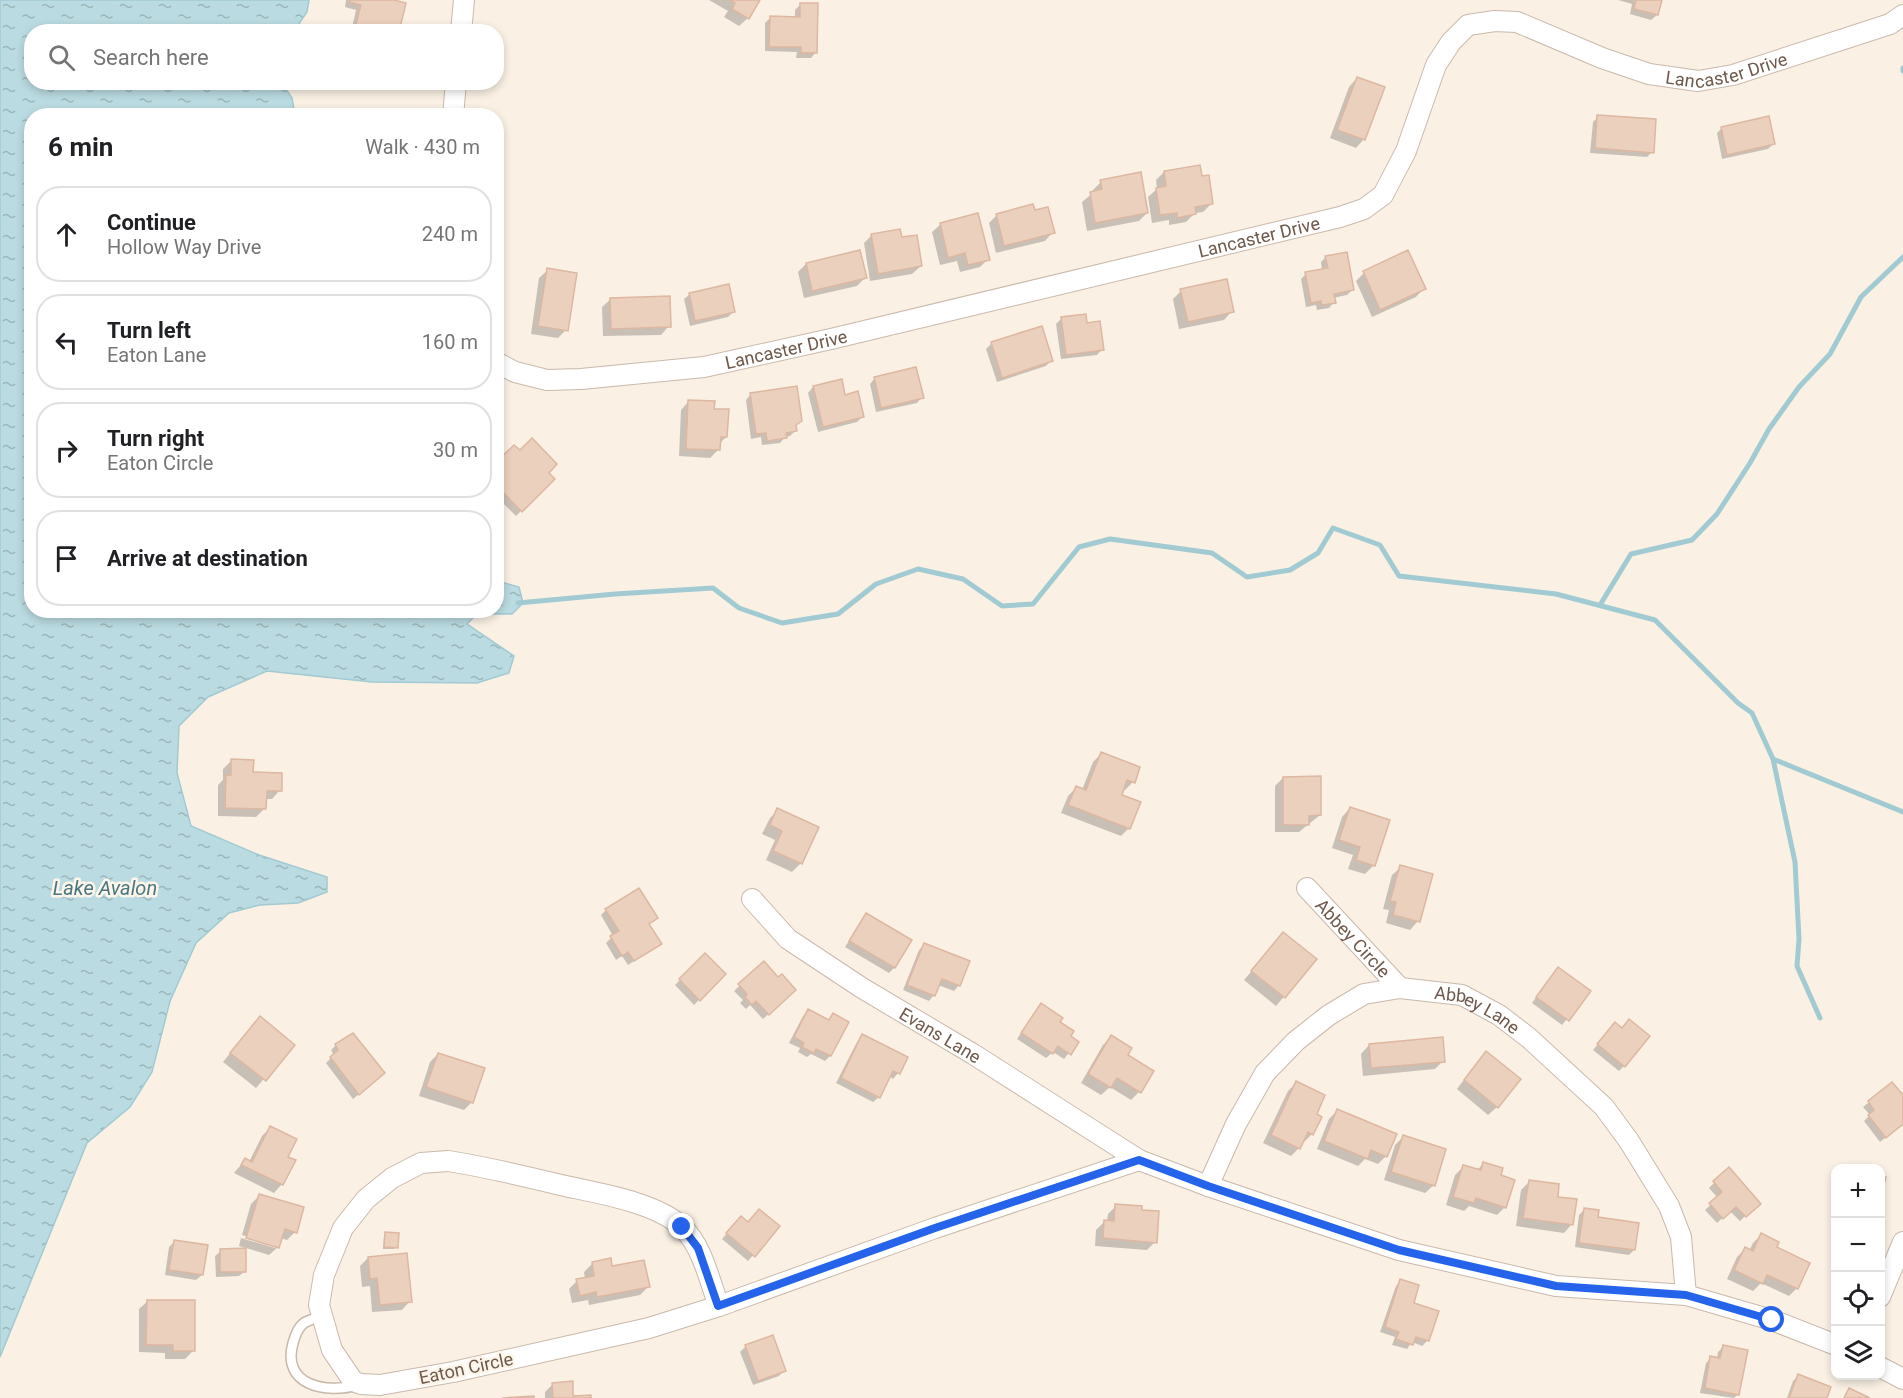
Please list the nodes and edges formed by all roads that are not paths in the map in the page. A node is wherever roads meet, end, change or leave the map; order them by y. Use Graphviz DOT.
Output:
graph roads {
  1 [pos="464,0"];
  2 [pos="1903,15"];
  3 [pos="462,24"];
  4 [pos="455,90"];
  5 [pos="454,108"];
  6 [pos="504,366"];
  7 [pos="1307,888"];
  8 [pos="752,899"];
  9 [pos="1400,988"];
  10 [pos="1139,1160"];
  11 [pos="1208,1186"];
  12 [pos="1903,1242"];
  13 [pos="1885,1287"];
  14 [pos="1686,1295"];
  15 [pos="718,1306"];
  16 [pos="322,1316"];
  17 [pos="1831,1343"];
  18 [pos="1885,1369"];
  19 [pos="1903,1379"];
  20 [pos="361,1384"];
  1 -- 3 [label="street"];
  2 -- 6 [label="street, Lancaster Drive"];
  4 -- 5 [label="street"];
  7 -- 9 [label="street, Abbey Circle"];
  8 -- 10 [label="street, Evans Lane"];
  9 -- 11 [label="street, Abbey Lane"];
  9 -- 14 [label="street, Abbey Lane"];
  10 -- 11 [label="street, Evans Lane"];
  10 -- 15 [label="street, Eaton Circle"];
  11 -- 14 [label="street, Evans Lane"];
  12 -- 13 [label="street"];
  14 -- 17 [label="street, Evans Lane"];
  15 -- 16 [label="street"];
  15 -- 20 [label="street, Eaton Circle"];
  16 -- 20 [label="street"];
  16 -- 20 [label="lane"];
  18 -- 19 [label="street"];
}
